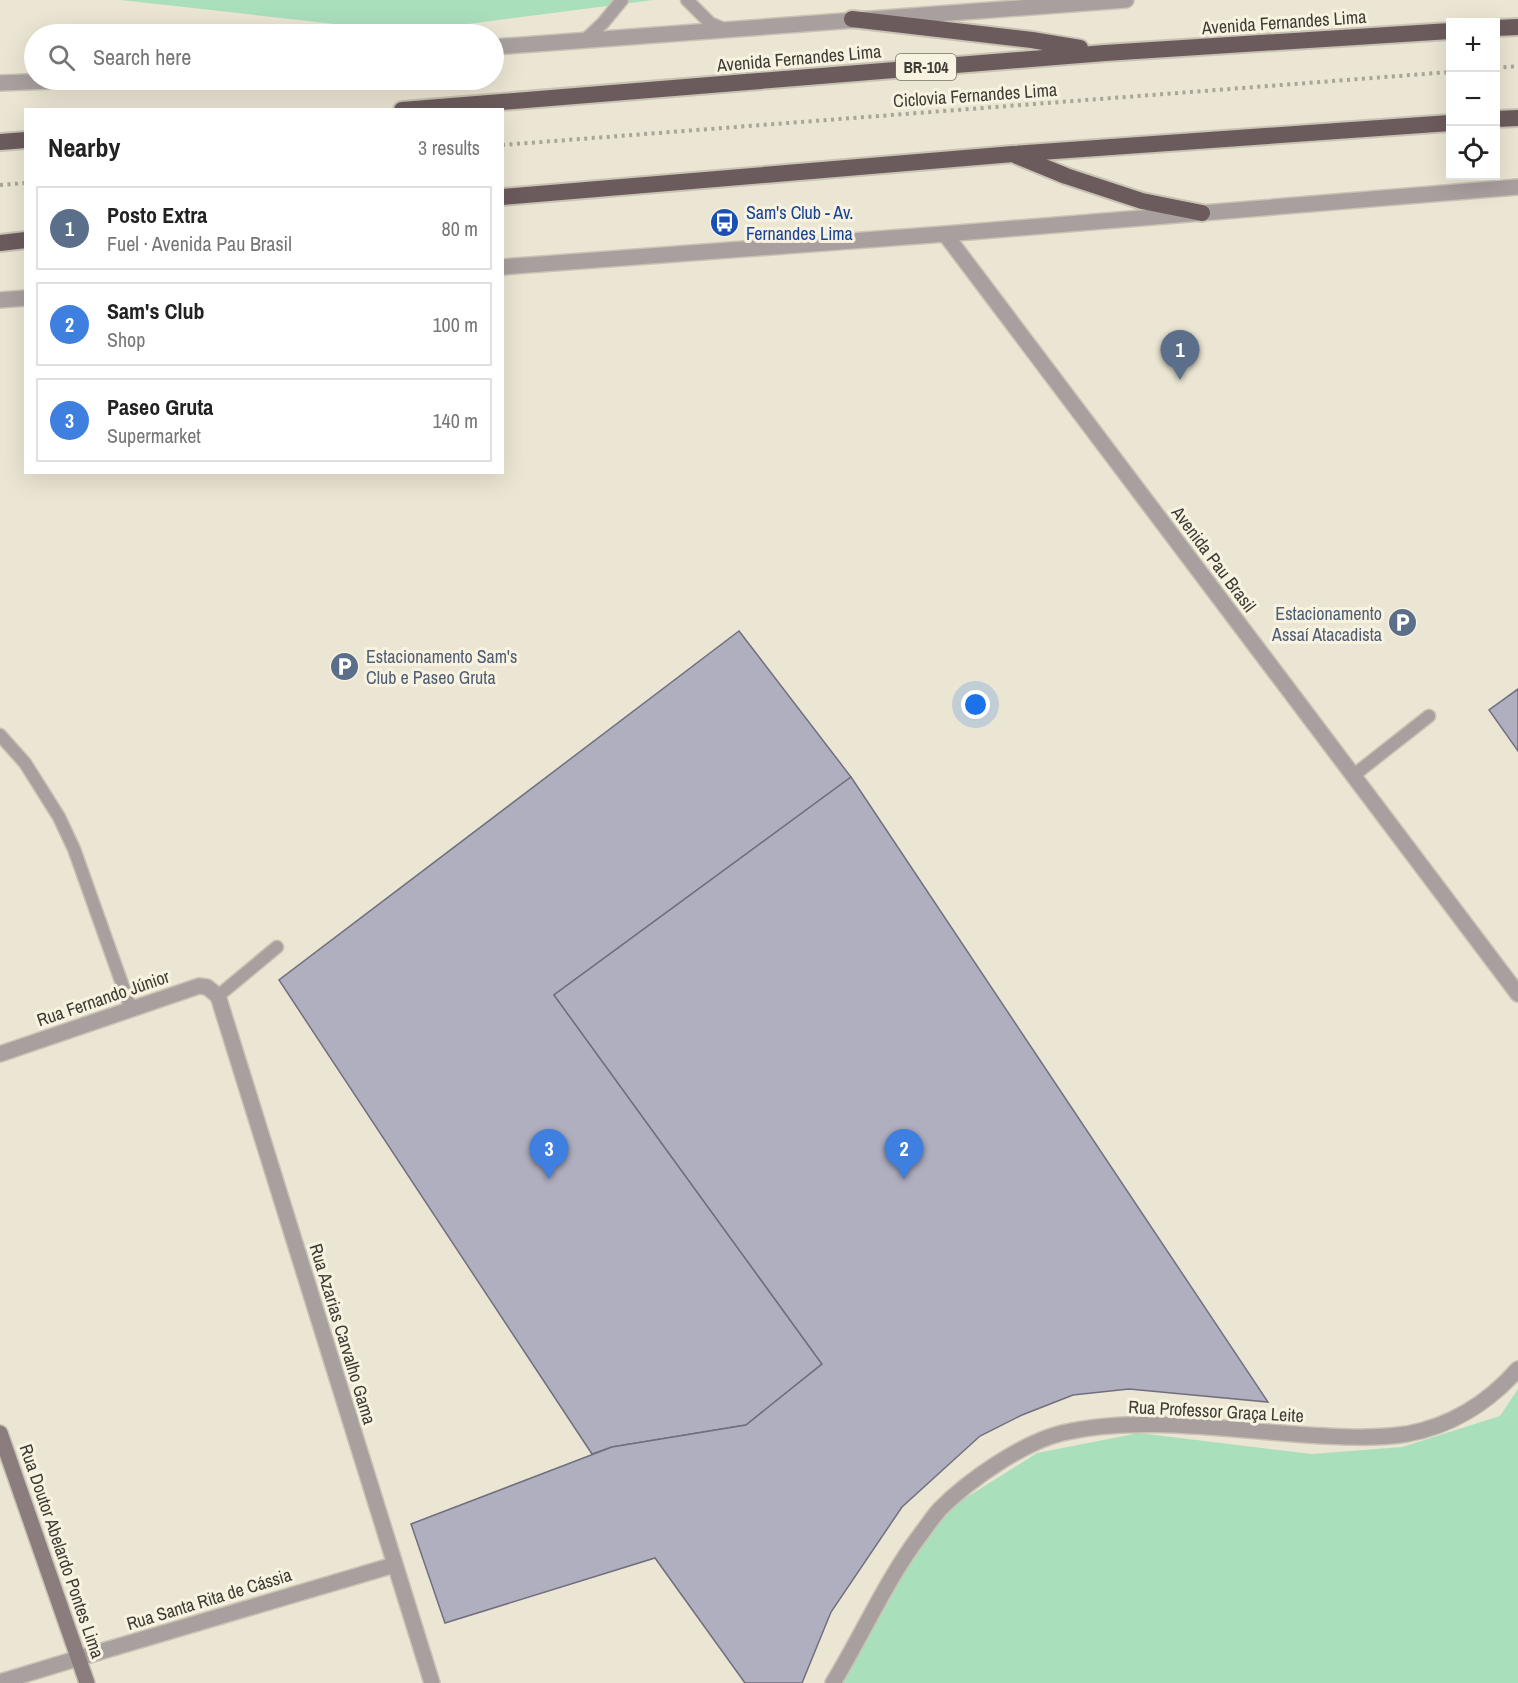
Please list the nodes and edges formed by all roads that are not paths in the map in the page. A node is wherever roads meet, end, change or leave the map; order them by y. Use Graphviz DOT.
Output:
graph roads {
  1 [pos="622,0"];
  2 [pos="687,0"];
  3 [pos="1126,0"];
  4 [pos="852,20"];
  5 [pos="1518,27"];
  6 [pos="1500,28"];
  7 [pos="727,30"];
  8 [pos="1446,31"];
  9 [pos="586,39"];
  10 [pos="504,46"];
  11 [pos="1105,53"];
  12 [pos="24,82"];
  13 [pos="0,83"];
  14 [pos="427,108"];
  15 [pos="1518,118"];
  16 [pos="1500,119"];
  17 [pos="1446,123"];
  18 [pos="24,140"];
  19 [pos="0,142"];
  20 [pos="1013,154"];
  21 [pos="1518,187"];
  22 [pos="504,197"];
  23 [pos="1202,213"];
  24 [pos="945,234"];
  25 [pos="24,240"];
  26 [pos="0,243"];
  27 [pos="504,267"];
  28 [pos="24,298"];
  29 [pos="0,300"];
  30 [pos="1429,716"];
  31 [pos="0,735"];
  32 [pos="1354,775"];
  33 [pos="277,947"];
  34 [pos="1518,994"];
  35 [pos="218,996"];
  36 [pos="131,1009"];
  37 [pos="0,1054"];
  38 [pos="1518,1369"];
  39 [pos="0,1433"];
  40 [pos="394,1565"];
  41 [pos="79,1658"];
  42 [pos="0,1682"];
  43 [pos="87,1683"];
  44 [pos="432,1683"];
  45 [pos="833,1683"];
  1 -- 9 [label="lane"];
  2 -- 7 [label="lane"];
  3 -- 4 [label="street, Avenida Fernandes Lima"];
  4 -- 7 [label="street, Avenida Fernandes Lima"];
  4 -- 11 [label="highway"];
  5 -- 6 [label="highway"];
  7 -- 9 [label="street, Avenida Fernandes Lima"];
  8 -- 11 [label="highway, Avenida Fernandes Lima / BR-104"];
  9 -- 10 [label="street, Avenida Fernandes Lima"];
  11 -- 14 [label="highway, Avenida Fernandes Lima / BR-104"];
  12 -- 13 [label="street"];
  15 -- 16 [label="highway"];
  17 -- 20 [label="highway"];
  18 -- 19 [label="highway"];
  20 -- 22 [label="highway"];
  20 -- 23 [label="highway"];
  21 -- 23 [label="street"];
  23 -- 24 [label="street"];
  24 -- 27 [label="street"];
  24 -- 32 [label="street, Avenida Pau Brasil"];
  25 -- 26 [label="highway"];
  28 -- 29 [label="street"];
  30 -- 32 [label="lane"];
  31 -- 36 [label="lane"];
  32 -- 34 [label="street, Avenida Pau Brasil"];
  33 -- 35 [label="lane"];
  35 -- 36 [label="street, Rua Fernando Júnior"];
  35 -- 40 [label="street, Rua Azarias Carvalho Gama"];
  36 -- 37 [label="street, Rua Fernando Júnior"];
  38 -- 45 [label="street, Rua Professor Graça Leite"];
  39 -- 41 [label="main road, Rua Doutor Abelardo Pontes Lima"];
  40 -- 41 [label="street, Rua Santa Rita de Cássia"];
  40 -- 44 [label="street, Rua Azarias Carvalho Gama"];
  41 -- 42 [label="street, Rua Santa Rita de Cássia"];
  41 -- 43 [label="main road, Rua Doutor Abelardo Pontes Lima"];
}
